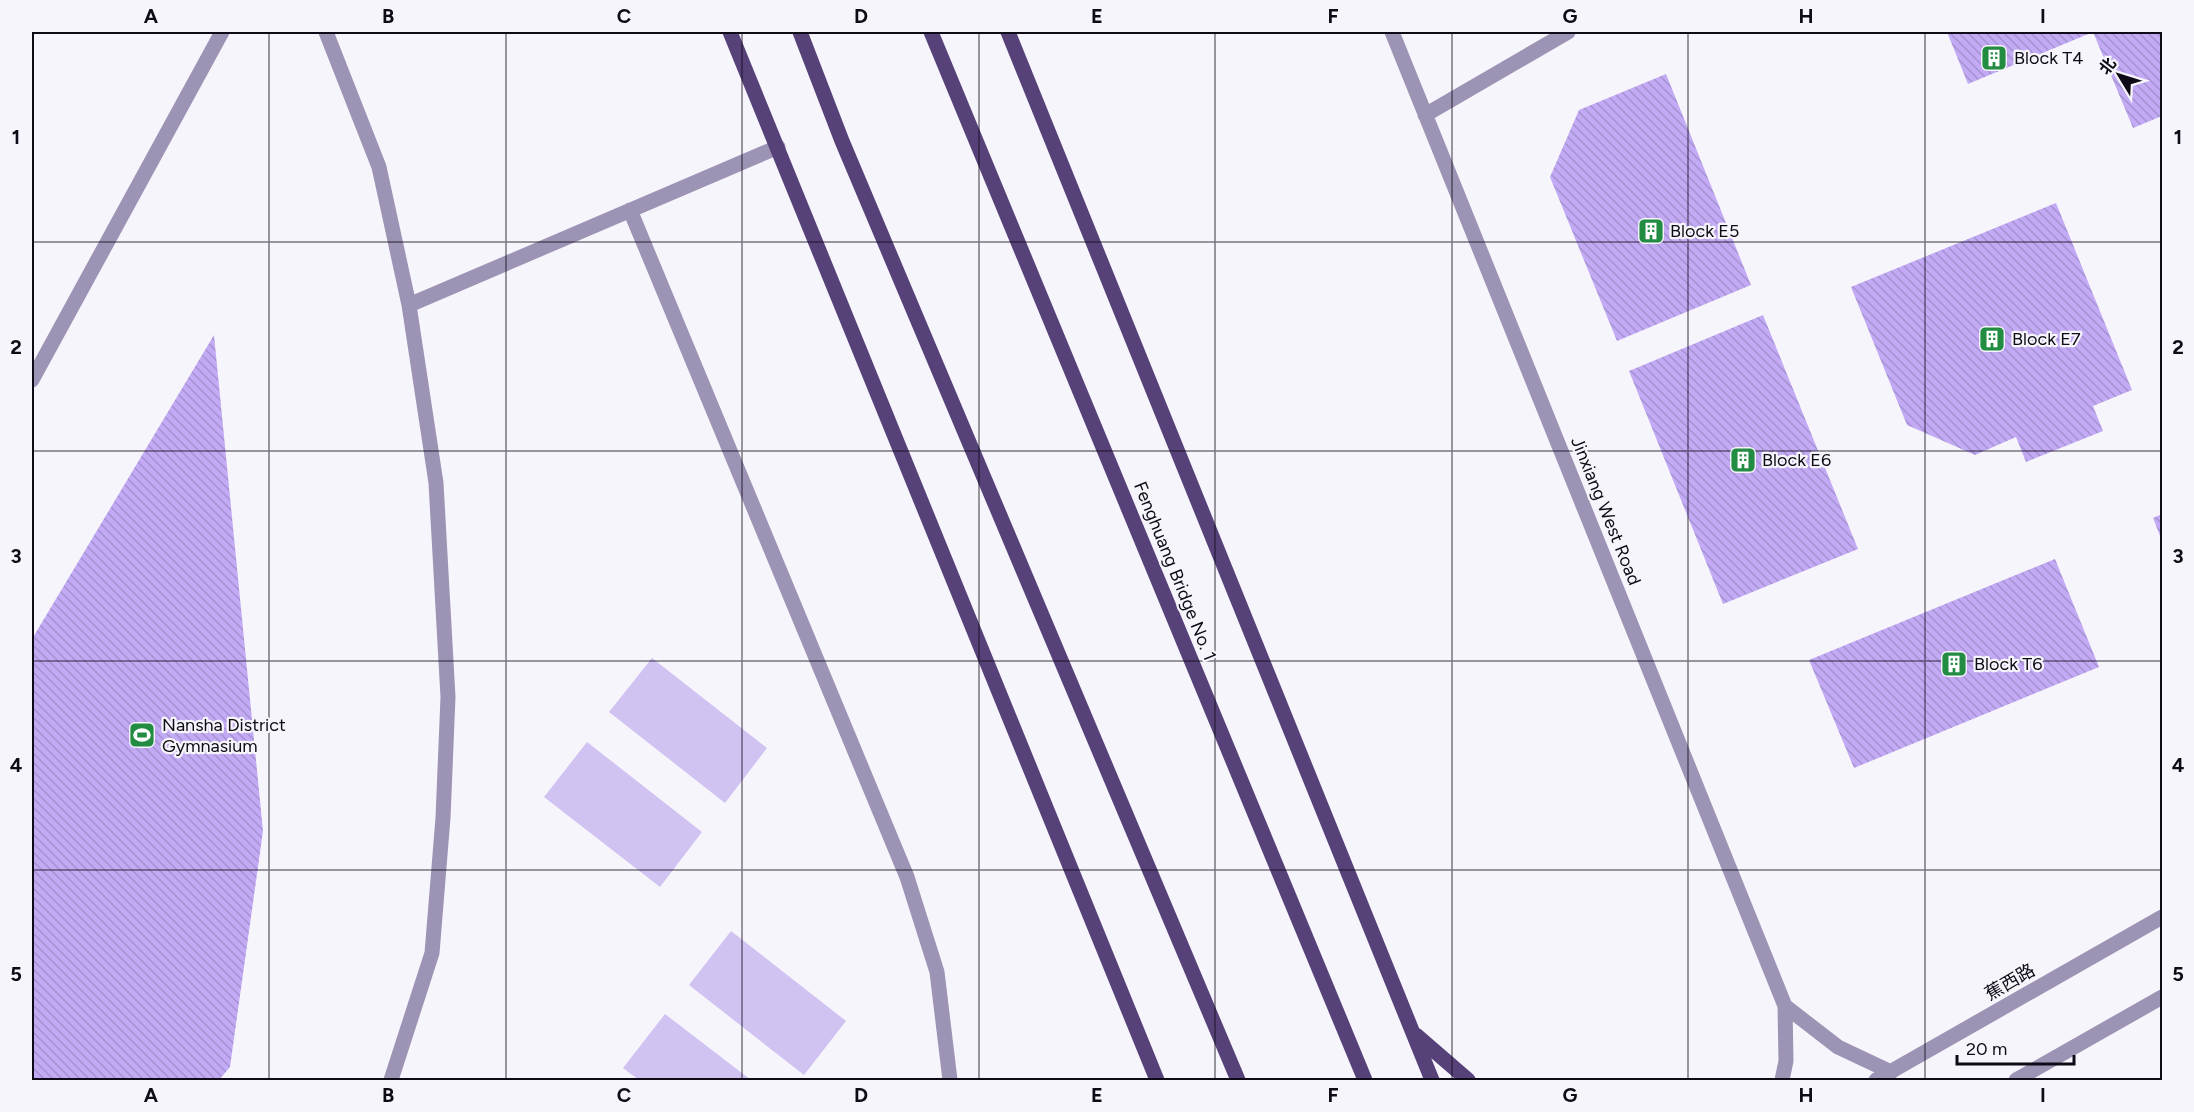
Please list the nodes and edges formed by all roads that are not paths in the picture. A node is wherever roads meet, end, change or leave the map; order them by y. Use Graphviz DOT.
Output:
graph roads {
  1 [pos="222,32"];
  2 [pos="326,32"];
  3 [pos="730,32"];
  4 [pos="800,32"];
  5 [pos="931,32"];
  6 [pos="1008,32"];
  7 [pos="1392,32"];
  8 [pos="1568,32"];
  9 [pos="1425,115"];
  10 [pos="777,147"];
  11 [pos="630,210"];
  12 [pos="409,305"];
  13 [pos="32,380"];
  14 [pos="2163,917"];
  15 [pos="2163,997"];
  16 [pos="1785,1006"];
  17 [pos="1412,1030"];
  18 [pos="1891,1072"];
  19 [pos="391,1080"];
  20 [pos="950,1080"];
  21 [pos="1157,1080"];
  22 [pos="1238,1080"];
  23 [pos="1365,1080"];
  24 [pos="1432,1080"];
  25 [pos="1468,1080"];
  26 [pos="1782,1080"];
  27 [pos="1876,1080"];
  28 [pos="2016,1080"];
  1 -- 13 [label="street"];
  2 -- 12 [label="street"];
  3 -- 10 [label="main road"];
  4 -- 22 [label="main road"];
  5 -- 23 [label="main road, Fenghuang Bridge No. 1"];
  6 -- 17 [label="main road"];
  7 -- 9 [label="street, Jinxiang West Road"];
  8 -- 9 [label="street"];
  9 -- 16 [label="street, Jinxiang West Road"];
  10 -- 11 [label="street"];
  10 -- 21 [label="main road"];
  11 -- 12 [label="street"];
  11 -- 20 [label="street"];
  12 -- 19 [label="street"];
  14 -- 18 [label="street, 蕉西路"];
  15 -- 28 [label="street"];
  16 -- 18 [label="street"];
  16 -- 26 [label="street"];
  17 -- 24 [label="main road"];
  17 -- 25 [label="main road"];
  18 -- 27 [label="street, 蕉西路"];
}
